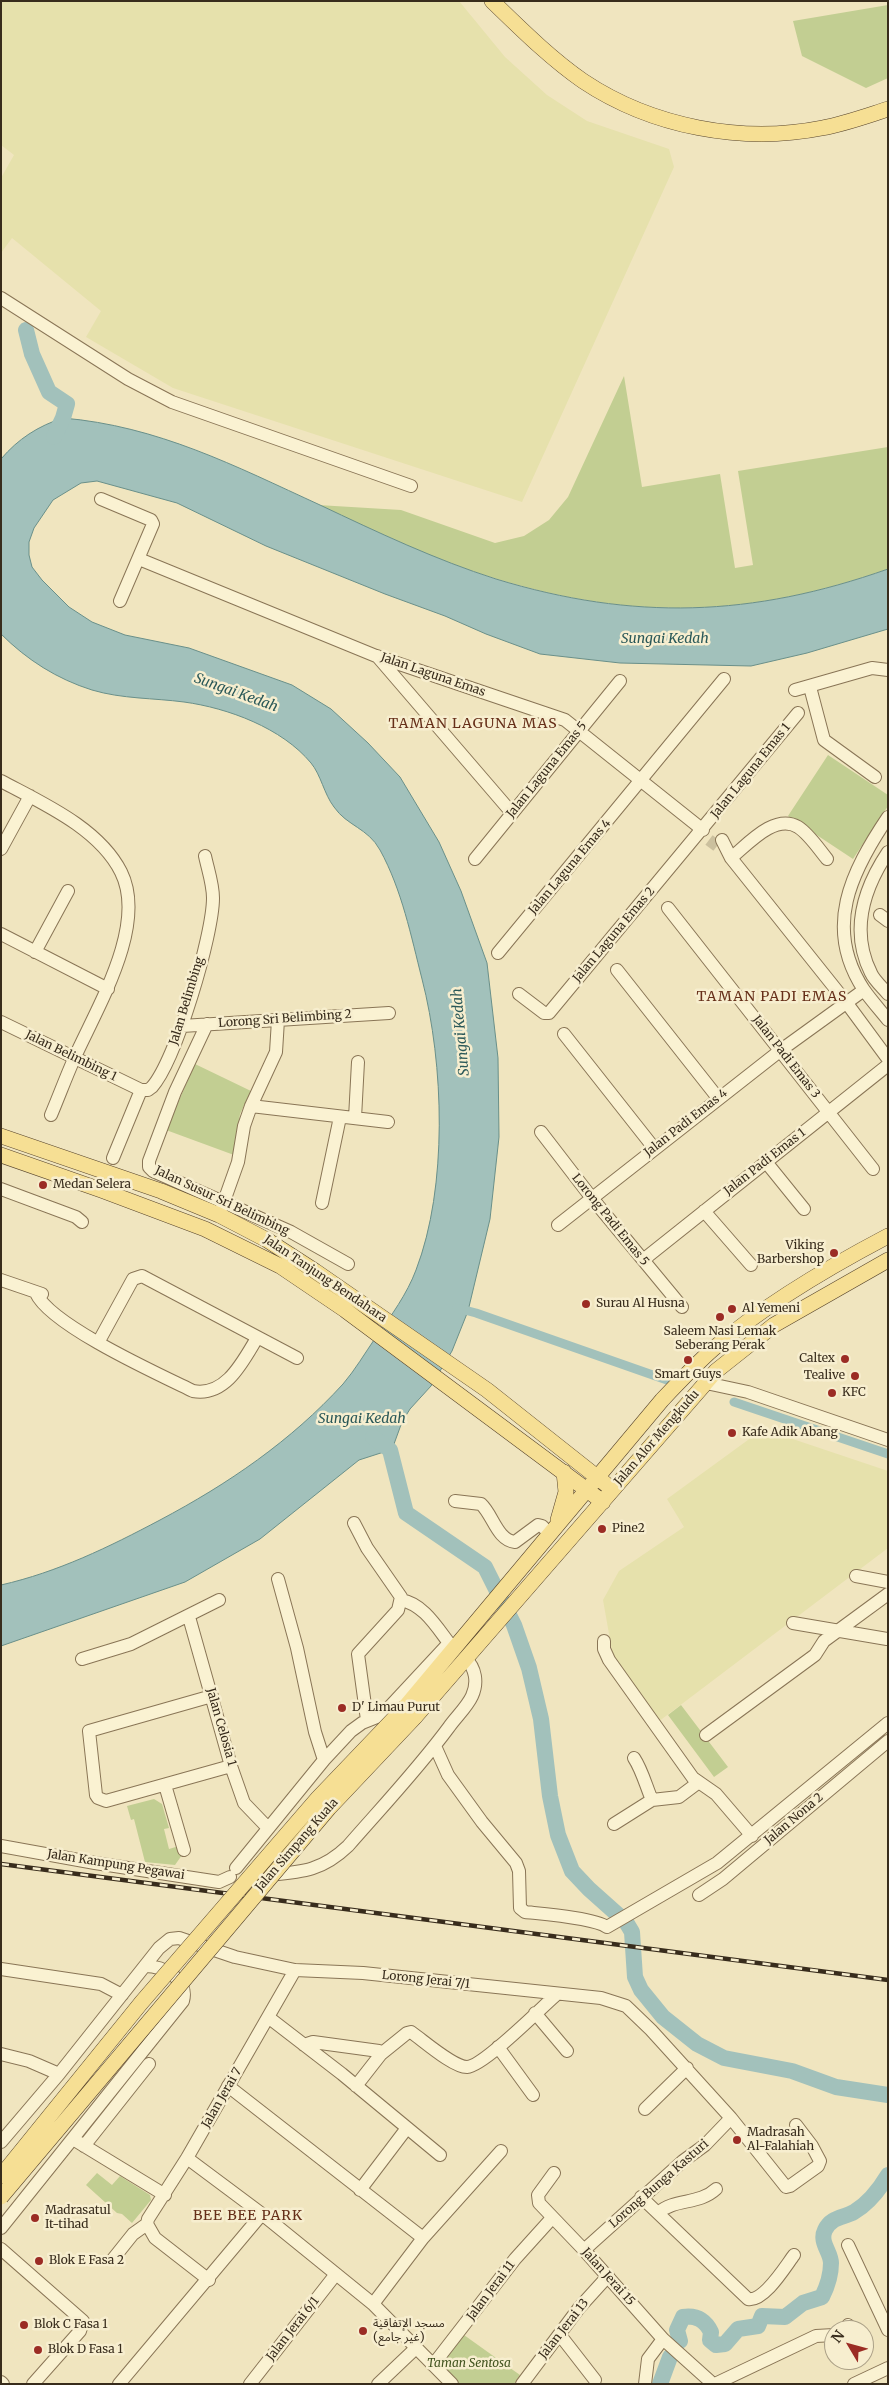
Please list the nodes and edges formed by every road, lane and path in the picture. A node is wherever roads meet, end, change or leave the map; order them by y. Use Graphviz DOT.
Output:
graph roads {
  1 [pos="492,1"];
  2 [pos="888,109"];
  3 [pos="1,298"];
  4 [pos="411,486"];
  5 [pos="101,499"];
  6 [pos="139,559"];
  7 [pos="120,601"];
  8 [pos="376,656"];
  9 [pos="888,670"];
  10 [pos="724,679"];
  11 [pos="620,681"];
  12 [pos="810,687"];
  13 [pos="795,690"];
  14 [pos="798,713"];
  15 [pos="579,730"];
  16 [pos="875,777"];
  17 [pos="642,780"];
  18 [pos="1,781"];
  19 [pos="30,796"];
  20 [pos="512,813"];
  21 [pos="887,818"];
  22 [pos="711,835"];
  23 [pos="1,850"];
  24 [pos="888,852"];
  25 [pos="205,856"];
  26 [pos="732,858"];
  27 [pos="475,859"];
  28 [pos="827,859"];
  29 [pos="68,892"];
  30 [pos="668,908"];
  31 [pos="1,934"];
  32 [pos="35,952"];
  33 [pos="498,953"];
  34 [pos="617,970"];
  35 [pos="108,989"];
  36 [pos="864,990"];
  37 [pos="519,994"];
  38 [pos="888,994"];
  39 [pos="846,1002"];
  40 [pos="389,1013"];
  41 [pos="278,1020"];
  42 [pos="888,1020"];
  43 [pos="1,1022"];
  44 [pos="207,1024"];
  45 [pos="182,1026"];
  46 [pos="564,1034"];
  47 [pos="781,1050"];
  48 [pos="75,1058"];
  49 [pos="888,1059"];
  50 [pos="358,1062"];
  51 [pos="888,1065"];
  52 [pos="141,1090"];
  53 [pos="718,1098"];
  54 [pos="251,1106"];
  55 [pos="829,1112"];
  56 [pos="51,1115"];
  57 [pos="340,1116"];
  58 [pos="355,1118"];
  59 [pos="388,1122"];
  60 [pos="541,1132"];
  61 [pos="1,1136"];
  62 [pos="654,1148"];
  63 [pos="1,1155"];
  64 [pos="766,1162"];
  65 [pos="111,1165"];
  66 [pos="149,1167"];
  67 [pos="873,1169"];
  68 [pos="1,1189"];
  69 [pos="101,1190"];
  70 [pos="591,1197"];
  71 [pos="322,1203"];
  72 [pos="222,1208"];
  73 [pos="804,1209"];
  74 [pos="704,1211"];
  75 [pos="82,1222"];
  76 [pos="558,1225"];
  77 [pos="888,1236"];
  78 [pos="643,1260"];
  79 [pos="888,1260"];
  80 [pos="348,1264"];
  81 [pos="751,1265"];
  82 [pos="1,1280"];
  83 [pos="682,1307"];
  84 [pos="257,1338"];
  85 [pos="99,1341"];
  86 [pos="297,1358"];
  87 [pos="706,1383"];
  88 [pos="888,1440"];
  89 [pos="574,1460"];
  90 [pos="611,1461"];
  91 [pos="564,1472"];
  92 [pos="596,1478"];
  93 [pos="612,1489"];
  94 [pos="586,1490"];
  95 [pos="455,1501"];
  96 [pos="602,1502"];
  97 [pos="354,1523"];
  98 [pos="553,1530"];
  99 [pos="856,1576"];
  100 [pos="278,1579"];
  101 [pos="888,1582"];
  102 [pos="888,1594"];
  103 [pos="219,1600"];
  104 [pos="401,1600"];
  105 [pos="493,1614"];
  106 [pos="189,1616"];
  107 [pos="793,1623"];
  108 [pos="837,1630"];
  109 [pos="887,1639"];
  110 [pos="604,1640"];
  111 [pos="457,1649"];
  112 [pos="82,1659"];
  113 [pos="212,1696"];
  114 [pos="410,1712"];
  115 [pos="368,1720"];
  116 [pos="888,1723"];
  117 [pos="706,1735"];
  118 [pos="888,1741"];
  119 [pos="435,1746"];
  120 [pos="634,1758"];
  121 [pos="324,1760"];
  122 [pos="232,1766"];
  123 [pos="699,1782"];
  124 [pos="165,1785"];
  125 [pos="652,1800"];
  126 [pos="614,1824"];
  127 [pos="268,1828"];
  128 [pos="752,1836"];
  129 [pos="1,1846"];
  130 [pos="184,1850"];
  131 [pos="237,1874"];
  132 [pos="699,1895"];
  133 [pos="144,1966"];
  134 [pos="1,1968"];
  135 [pos="294,1970"];
  136 [pos="122,1994"];
  137 [pos="557,1994"];
  138 [pos="535,2013"];
  139 [pos="268,2017"];
  140 [pos="304,2045"];
  141 [pos="498,2047"];
  142 [pos="567,2051"];
  143 [pos="1,2054"];
  144 [pos="381,2054"];
  145 [pos="150,2064"];
  146 [pos="687,2068"];
  147 [pos="59,2074"];
  148 [pos="228,2086"];
  149 [pos="356,2086"];
  150 [pos="533,2095"];
  151 [pos="645,2109"];
  152 [pos="731,2118"];
  153 [pos="796,2125"];
  154 [pos="408,2128"];
  155 [pos="1,2142"];
  156 [pos="78,2142"];
  157 [pos="501,2151"];
  158 [pos="440,2155"];
  159 [pos="187,2158"];
  160 [pos="554,2174"];
  161 [pos="1,2176"];
  162 [pos="716,2189"];
  163 [pos="360,2190"];
  164 [pos="165,2195"];
  165 [pos="1,2196"];
  166 [pos="641,2197"];
  167 [pos="658,2212"];
  168 [pos="262,2214"];
  169 [pos="552,2218"];
  170 [pos="146,2224"];
  171 [pos="1,2228"];
  172 [pos="423,2238"];
  173 [pos="848,2245"];
  174 [pos="1,2250"];
  175 [pos="584,2250"];
  176 [pos="794,2255"];
  177 [pos="113,2259"];
  178 [pos="336,2274"];
  179 [pos="608,2276"];
  180 [pos="209,2280"];
  181 [pos="373,2304"];
  182 [pos="888,2330"];
  183 [pos="560,2335"];
  184 [pos="824,2336"];
  185 [pos="663,2339"];
  186 [pos="416,2348"];
  187 [pos="433,2365"];
  188 [pos="888,2368"];
  189 [pos="595,2380"];
  190 [pos="34,2384"];
  191 [pos="120,2384"];
  192 [pos="250,2384"];
  193 [pos="378,2384"];
  194 [pos="452,2384"];
  195 [pos="522,2384"];
  196 [pos="645,2384"];
  197 [pos="714,2384"];
  198 [pos="854,2384"];
  1 -- 2 [label="main road"];
  3 -- 4 [label="street"];
  5 -- 6 [label="street"];
  6 -- 7 [label="street"];
  6 -- 8 [label="street, Jalan Laguna Emas"];
  8 -- 15 [label="street, Jalan Laguna Emas"];
  8 -- 20 [label="street"];
  9 -- 12 [label="street"];
  10 -- 17 [label="street, Jalan Laguna Emas 4"];
  11 -- 15 [label="street, Jalan Laguna Emas 5"];
  12 -- 13 [label="street"];
  12 -- 16 [label="street"];
  14 -- 22 [label="street, Jalan Laguna Emas 1"];
  15 -- 17 [label="street, Jalan Laguna Emas"];
  15 -- 20 [label="street, Jalan Laguna Emas 5"];
  17 -- 22 [label="street, Jalan Laguna Emas"];
  17 -- 33 [label="street, Jalan Laguna Emas 4"];
  18 -- 19 [label="street"];
  19 -- 23 [label="street"];
  19 -- 35 [label="street"];
  20 -- 27 [label="street, Jalan Laguna Emas 5"];
  21 -- 36 [label="street"];
  22 -- 26 [label="street, Jalan Laguna Emas"];
  22 -- 37 [label="street, Jalan Laguna Emas 2"];
  24 -- 38 [label="street"];
  25 -- 45 [label="street, Jalan Belimbing"];
  26 -- 28 [label="street"];
  26 -- 39 [label="street, Jalan Laguna Emas"];
  29 -- 32 [label="street"];
  30 -- 47 [label="street, Jalan Padi Emas 3"];
  31 -- 32 [label="street"];
  32 -- 35 [label="street"];
  34 -- 53 [label="street"];
  35 -- 48 [label="street"];
  36 -- 39 [label="street, Jalan Padi Emas 4"];
  36 -- 42 [label="street"];
  39 -- 47 [label="street, Jalan Padi Emas 4"];
  39 -- 49 [label="street, Jalan Laguna Emas"];
  40 -- 41 [label="street, Lorong Sri Belimbing 2"];
  41 -- 44 [label="street, Lorong Sri Belimbing 2"];
  41 -- 54 [label="street"];
  43 -- 48 [label="street, Jalan Belimbing 1"];
  44 -- 45 [label="street, Lorong Sri Belimbing 2"];
  44 -- 66 [label="street, Jalan Belimbing"];
  45 -- 52 [label="street, Jalan Belimbing"];
  46 -- 62 [label="street"];
  47 -- 53 [label="street, Jalan Padi Emas 4"];
  47 -- 55 [label="street, Jalan Padi Emas 3"];
  48 -- 52 [label="street, Jalan Belimbing 1"];
  48 -- 56 [label="street"];
  50 -- 58 [label="street"];
  51 -- 55 [label="street, Jalan Padi Emas 1"];
  52 -- 65 [label="street, Jalan Belimbing"];
  53 -- 62 [label="street, Jalan Padi Emas 4"];
  54 -- 57 [label="street"];
  54 -- 72 [label="street"];
  55 -- 64 [label="street, Jalan Padi Emas 1"];
  55 -- 67 [label="street, Jalan Padi Emas 3"];
  57 -- 58 [label="street"];
  57 -- 71 [label="street"];
  58 -- 59 [label="street"];
  60 -- 70 [label="street, Lorong Padi Emas 5"];
  61 -- 65 [label="main road, Jalan Tanjung Bendahara"];
  62 -- 70 [label="street, Jalan Padi Emas 4"];
  63 -- 69 [label="main road, Jalan Tanjung Bendahara"];
  64 -- 73 [label="street"];
  64 -- 74 [label="street, Jalan Padi Emas 1"];
  65 -- 69 [label="main road"];
  65 -- 72 [label="main road, Jalan Tanjung Bendahara"];
  66 -- 72 [label="street, Jalan Susur Sri Belimbing"];
  68 -- 75 [label="street"];
  69 -- 91 [label="main road, Jalan Tanjung Bendahara"];
  70 -- 76 [label="street, Jalan Padi Emas 4"];
  70 -- 78 [label="street, Lorong Padi Emas 5"];
  72 -- 80 [label="street, Jalan Susur Sri Belimbing"];
  72 -- 89 [label="main road, Jalan Tanjung Bendahara"];
  74 -- 78 [label="street, Jalan Padi Emas 1"];
  74 -- 81 [label="street"];
  77 -- 90 [label="main road, Jalan Alor Mengkudu"];
  78 -- 83 [label="street, Lorong Padi Emas 5"];
  79 -- 87 [label="main road, Jalan Alor Mengkudu"];
  82 -- 85 [label="street"];
  84 -- 85 [label="street"];
  84 -- 85 [label="street"];
  84 -- 86 [label="street"];
  87 -- 88 [label="street"];
  87 -- 93 [label="main road, Jalan Alor Mengkudu"];
  89 -- 90 [label="main road"];
  89 -- 92 [label="main road, Jalan Tanjung Bendahara"];
  90 -- 92 [label="main road, Jalan Alor Mengkudu"];
  91 -- 94 [label="main road, Jalan Tanjung Bendahara"];
  91 -- 98 [label="main road"];
  92 -- 93 [label="main road, Jalan Tanjung Bendahara"];
  92 -- 94 [label="main road, Jalan Alor Mengkudu"];
  93 -- 96 [label="main road, Jalan Alor Mengkudu"];
  94 -- 96 [label="main road, Jalan Tanjung Bendahara"];
  94 -- 98 [label="main road, Jalan Simpang Kuala"];
  95 -- 98 [label="street"];
  96 -- 105 [label="main road, Jalan Simpang Kuala"];
  97 -- 104 [label="street"];
  98 -- 105 [label="main road, Jalan Simpang Kuala"];
  99 -- 101 [label="street"];
  100 -- 121 [label="street"];
  102 -- 108 [label="street"];
  103 -- 106 [label="street"];
  104 -- 111 [label="street, Jalan Kampung Pegawai"];
  104 -- 115 [label="street"];
  105 -- 111 [label="main road, Jalan Simpang Kuala"];
  106 -- 112 [label="street"];
  106 -- 113 [label="street, Jalan Celosia 1"];
  107 -- 108 [label="street"];
  108 -- 109 [label="street"];
  108 -- 117 [label="street"];
  110 -- 123 [label="street"];
  111 -- 114 [label="main road, Jalan Simpang Kuala"];
  111 -- 115 [label="street"];
  111 -- 119 [label="street, Jalan Kampung Pegawai"];
  113 -- 122 [label="street, Jalan Celosia 1"];
  113 -- 124 [label="street"];
  114 -- 161 [label="main road, Jalan Simpang Kuala, bridge"];
  114 -- 165 [label="main road, Jalan Simpang Kuala, bridge"];
  115 -- 121 [label="street"];
  116 -- 128 [label="street"];
  118 -- 132 [label="street, Jalan Nona 2"];
  119 -- 128 [label="street"];
  119 -- 131 [label="street, Jalan Kampung Pegawai"];
  120 -- 125 [label="street"];
  121 -- 127 [label="street"];
  122 -- 124 [label="street"];
  122 -- 127 [label="street, Jalan Celosia 1"];
  123 -- 125 [label="street"];
  123 -- 128 [label="street"];
  124 -- 130 [label="street"];
  125 -- 126 [label="street"];
  127 -- 131 [label="street"];
  129 -- 131 [label="street, Jalan Kampung Pegawai"];
  133 -- 135 [label="street, Lorong Jerai 7/1"];
  133 -- 136 [label="street, Lorong Jerai 7/1"];
  133 -- 156 [label="street"];
  134 -- 136 [label="street"];
  135 -- 137 [label="street, Lorong Jerai 7/1"];
  135 -- 139 [label="street, Jalan Jerai 7"];
  136 -- 147 [label="street, Lorong Jerai 7/1"];
  137 -- 138 [label="street"];
  137 -- 146 [label="street, Lorong Jerai 7/1"];
  138 -- 141 [label="street"];
  138 -- 142 [label="street"];
  139 -- 140 [label="street"];
  139 -- 148 [label="street, Jalan Jerai 7"];
  140 -- 144 [label="street"];
  140 -- 149 [label="street"];
  141 -- 144 [label="street"];
  141 -- 150 [label="street"];
  143 -- 147 [label="street"];
  144 -- 149 [label="street"];
  145 -- 156 [label="street"];
  146 -- 151 [label="street"];
  146 -- 152 [label="street, Lorong Jerai 7/1"];
  147 -- 155 [label="street, Lorong Jerai 7/1"];
  148 -- 159 [label="street, Jalan Jerai 7"];
  148 -- 163 [label="street"];
  149 -- 154 [label="street"];
  152 -- 153 [label="street, Lorong Jerai 7/1"];
  152 -- 166 [label="street, Lorong Bunga Kasturi"];
  154 -- 158 [label="street"];
  154 -- 163 [label="street"];
  156 -- 164 [label="street"];
  156 -- 171 [label="street"];
  157 -- 172 [label="street"];
  159 -- 164 [label="street, Jalan Jerai 7"];
  159 -- 168 [label="street"];
  160 -- 169 [label="street, Jalan Jerai 15"];
  162 -- 167 [label="street"];
  163 -- 172 [label="street"];
  164 -- 170 [label="street, Jalan Jerai 7"];
  166 -- 167 [label="street"];
  166 -- 175 [label="street, Lorong Bunga Kasturi"];
  167 -- 176 [label="street"];
  168 -- 178 [label="street"];
  168 -- 180 [label="street"];
  169 -- 175 [label="street, Jalan Jerai 15"];
  169 -- 187 [label="street, Jalan Jerai 11"];
  170 -- 177 [label="street, Jalan Jerai 7"];
  170 -- 180 [label="street"];
  172 -- 181 [label="street"];
  173 -- 182 [label="street"];
  174 -- 190 [label="street"];
  175 -- 179 [label="street, Jalan Jerai 15"];
  178 -- 181 [label="street"];
  178 -- 192 [label="street, Jalan Jerai 6/1"];
  179 -- 183 [label="street, Jalan Jerai 13"];
  179 -- 185 [label="street, Jalan Jerai 15"];
  180 -- 191 [label="street"];
  181 -- 186 [label="street"];
  183 -- 189 [label="street"];
  183 -- 195 [label="street, Jalan Jerai 13"];
  184 -- 197 [label="street"];
  185 -- 196 [label="street"];
  185 -- 197 [label="street, Jalan Jerai 15"];
  186 -- 187 [label="street"];
  186 -- 193 [label="street"];
  187 -- 194 [label="street"];
  188 -- 198 [label="street"];
}
